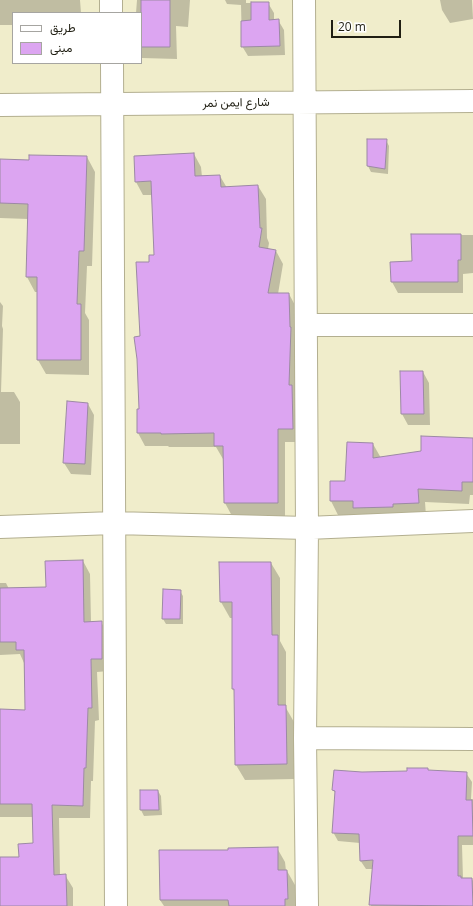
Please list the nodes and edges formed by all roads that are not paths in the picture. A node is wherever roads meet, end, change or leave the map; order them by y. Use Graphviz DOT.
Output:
graph roads {
  1 [pos="111,0"];
  2 [pos="304,0"];
  3 [pos="111,12"];
  4 [pos="112,64"];
  5 [pos="473,101"];
  6 [pos="305,102"];
  7 [pos="113,104"];
  8 [pos="0,105"];
  9 [pos="306,325"];
  10 [pos="473,325"];
  11 [pos="473,521"];
  12 [pos="114,523"];
  13 [pos="0,527"];
  14 [pos="306,528"];
  15 [pos="305,738"];
  16 [pos="473,739"];
  17 [pos="116,906"];
  18 [pos="307,906"];
  1 -- 3 [label="street"];
  2 -- 6 [label="street"];
  4 -- 7 [label="street"];
  5 -- 6 [label="street, شارع ايمن نمر"];
  6 -- 7 [label="street, شارع ايمن نمر"];
  6 -- 9 [label="street"];
  7 -- 8 [label="street, شارع ايمن نمر"];
  7 -- 12 [label="street"];
  9 -- 10 [label="street"];
  9 -- 14 [label="street"];
  11 -- 14 [label="street"];
  12 -- 13 [label="street"];
  12 -- 14 [label="street"];
  12 -- 17 [label="street"];
  14 -- 15 [label="street"];
  15 -- 16 [label="street"];
  15 -- 18 [label="street"];
}
